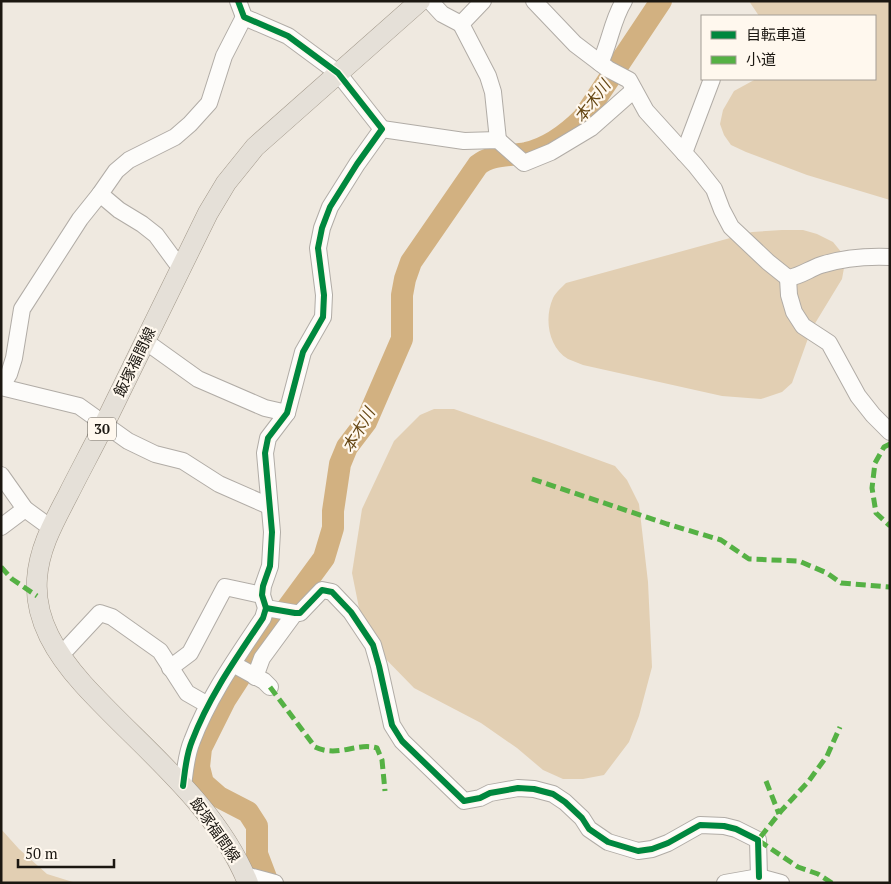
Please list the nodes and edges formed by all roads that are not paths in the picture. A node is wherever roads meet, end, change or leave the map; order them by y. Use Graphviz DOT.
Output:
graph roads {
  1 [pos="238,1"];
  2 [pos="420,1"];
  3 [pos="430,1"];
  4 [pos="483,1"];
  5 [pos="534,1"];
  6 [pos="624,1"];
  7 [pos="244,17"];
  8 [pos="461,24"];
  9 [pos="600,63"];
  10 [pos="338,73"];
  11 [pos="712,80"];
  12 [pos="634,90"];
  13 [pos="382,129"];
  14 [pos="498,140"];
  15 [pos="684,153"];
  16 [pos="100,194"];
  17 [pos="890,257"];
  18 [pos="181,269"];
  19 [pos="788,278"];
  20 [pos="144,341"];
  21 [pos="1,387"];
  22 [pos="286,414"];
  23 [pos="104,425"];
  24 [pos="890,432"];
  25 [pos="1,475"];
  26 [pos="269,506"];
  27 [pos="25,509"];
  28 [pos="1,527"];
  29 [pos="51,528"];
  30 [pos="264,602"];
  31 [pos="295,613"];
  32 [pos="60,656"];
  33 [pos="232,664"];
  34 [pos="170,668"];
  35 [pos="255,677"];
  36 [pos="270,687"];
  37 [pos="208,706"];
  38 [pos="183,786"];
  39 [pos="758,877"];
  40 [pos="258,880"];
  41 [pos="725,883"];
  42 [pos="781,883"];
  1 -- 7 [label="street"];
  2 -- 10 [label="main road, 飯塚福間線 / 30"];
  3 -- 8 [label="street"];
  4 -- 8 [label="street"];
  5 -- 9 [label="street"];
  6 -- 9 [label="street"];
  7 -- 10 [label="street"];
  7 -- 16 [label="street"];
  8 -- 14 [label="street"];
  9 -- 12 [label="street"];
  10 -- 13 [label="street"];
  10 -- 18 [label="main road, 飯塚福間線 / 30"];
  11 -- 15 [label="street"];
  12 -- 14 [label="street"];
  12 -- 15 [label="street"];
  13 -- 14 [label="street"];
  13 -- 22 [label="street"];
  15 -- 19 [label="street"];
  16 -- 18 [label="street"];
  16 -- 21 [label="street"];
  17 -- 19 [label="street"];
  18 -- 20 [label="main road, 飯塚福間線 / 30"];
  19 -- 24 [label="street"];
  20 -- 22 [label="street"];
  20 -- 23 [label="main road, 飯塚福間線 / 30"];
  21 -- 23 [label="street"];
  22 -- 26 [label="street"];
  23 -- 26 [label="street"];
  23 -- 29 [label="main road, 飯塚福間線 / 30"];
  25 -- 27 [label="street"];
  26 -- 30 [label="street"];
  27 -- 28 [label="street"];
  27 -- 29 [label="street"];
  29 -- 32 [label="main road, 飯塚福間線 / 30"];
  30 -- 31 [label="street"];
  30 -- 33 [label="street"];
  30 -- 34 [label="street"];
  31 -- 35 [label="street"];
  31 -- 39 [label="street"];
  32 -- 34 [label="street"];
  32 -- 38 [label="main road, 飯塚福間線 / 30"];
  33 -- 35 [label="street"];
  33 -- 37 [label="street"];
  34 -- 37 [label="street"];
  35 -- 36 [label="street"];
  37 -- 38 [label="street"];
  38 -- 40 [label="main road, 飯塚福間線 / 30"];
  39 -- 41 [label="street"];
  39 -- 42 [label="street"];
}
